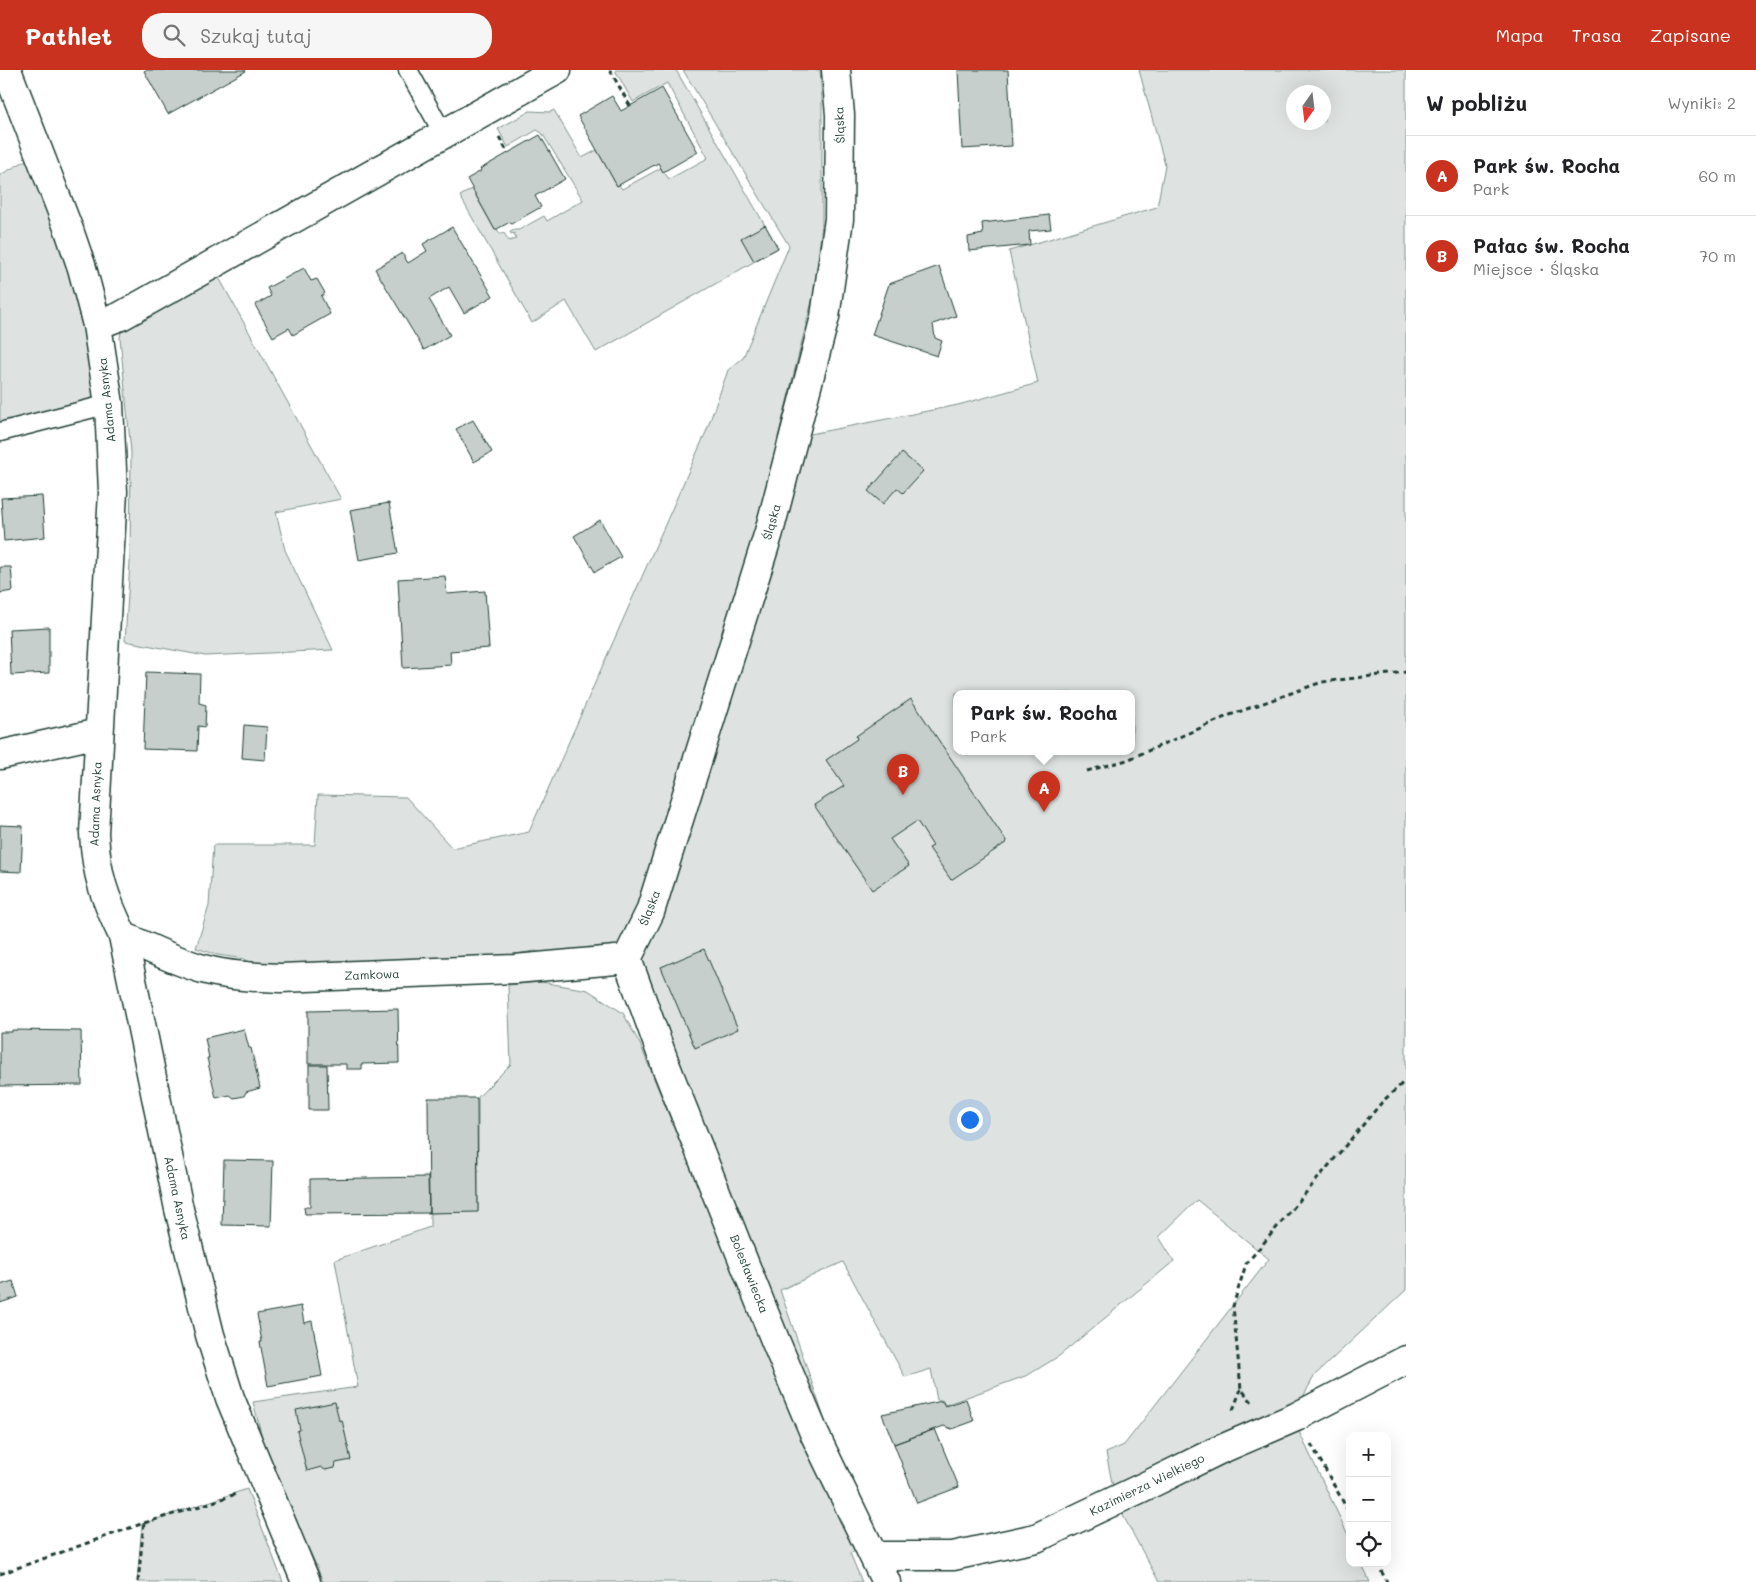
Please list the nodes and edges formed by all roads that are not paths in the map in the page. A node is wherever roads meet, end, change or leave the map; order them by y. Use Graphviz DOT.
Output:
graph roads {
  1 [pos="7,70"];
  2 [pos="408,70"];
  3 [pos="557,70"];
  4 [pos="836,70"];
  5 [pos="443,133"];
  6 [pos="97,326"];
  7 [pos="109,404"];
  8 [pos="0,432"];
  9 [pos="99,733"];
  10 [pos="0,755"];
  11 [pos="123,936"];
  12 [pos="627,959"];
  13 [pos="1406,1360"];
  14 [pos="874,1556"];
  15 [pos="306,1582"];
  16 [pos="886,1582"];
  1 -- 6 [label="street, Adama Asnyka"];
  2 -- 5 [label="lane"];
  3 -- 5 [label="street"];
  4 -- 12 [label="street, Śląska"];
  5 -- 6 [label="street"];
  6 -- 7 [label="street, Adama Asnyka"];
  7 -- 8 [label="lane"];
  7 -- 9 [label="street, Adama Asnyka"];
  9 -- 10 [label="street"];
  9 -- 11 [label="street, Adama Asnyka"];
  11 -- 12 [label="street, Zamkowa"];
  11 -- 15 [label="street, Adama Asnyka"];
  12 -- 14 [label="street, Bolesławiecka"];
  13 -- 14 [label="street, Kazimierza Wielkiego"];
  14 -- 16 [label="street, Bolesławiecka"];
}
